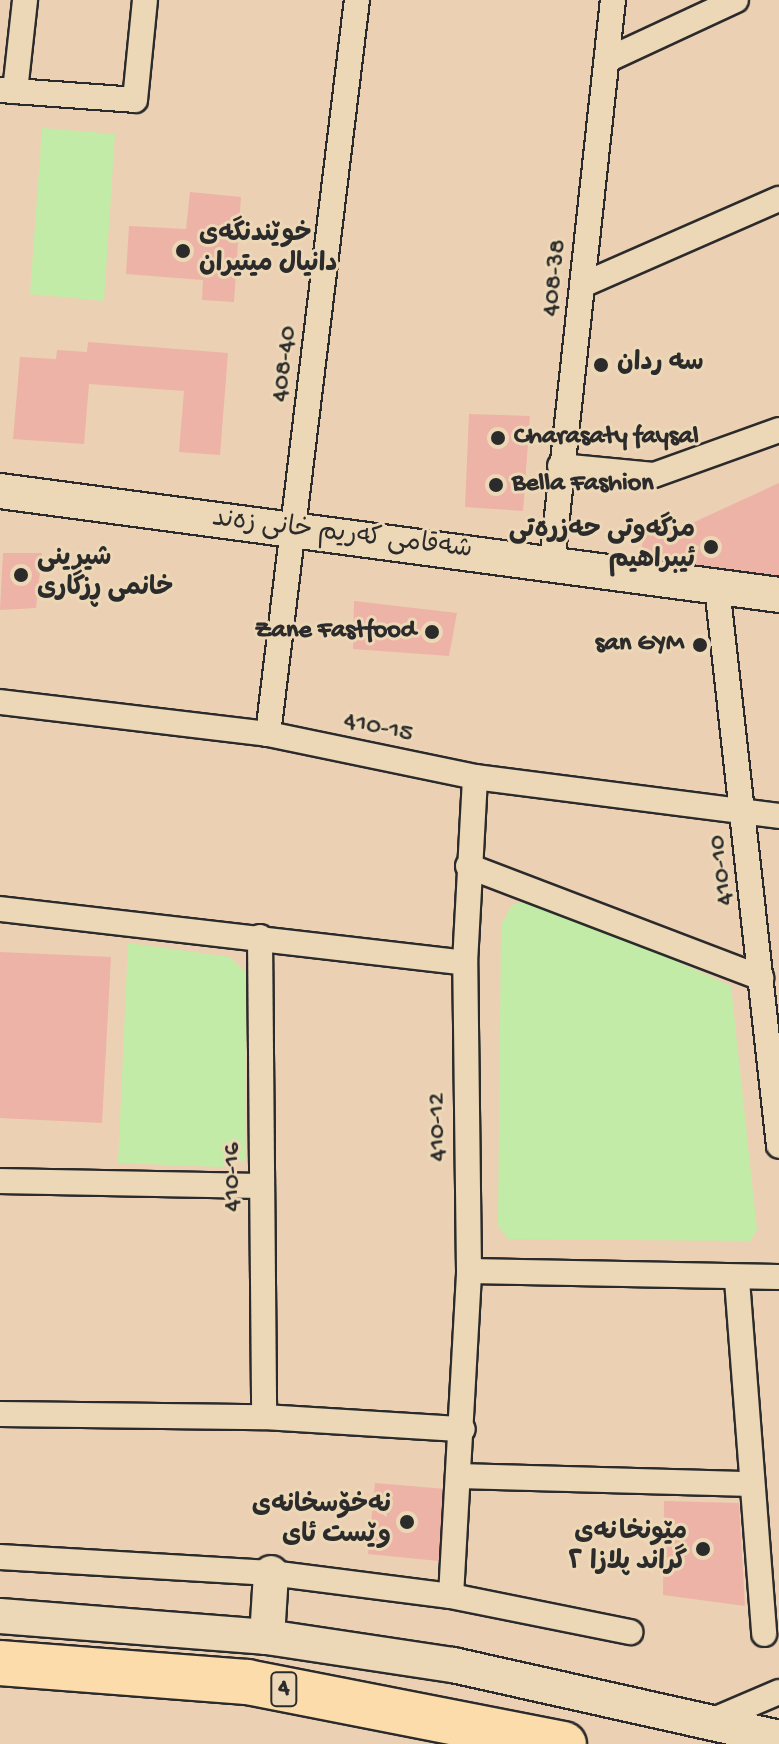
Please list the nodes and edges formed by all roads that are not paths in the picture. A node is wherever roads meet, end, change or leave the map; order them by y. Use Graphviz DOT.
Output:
graph roads {
  1 [pos="25,0"];
  2 [pos="145,0"];
  3 [pos="357,0"];
  4 [pos="613,0"];
  5 [pos="736,0"];
  6 [pos="607,60"];
  7 [pos="8,90"];
  8 [pos="779,199"];
  9 [pos="585,284"];
  10 [pos="779,430"];
  11 [pos="560,466"];
  12 [pos="0,491"];
  13 [pos="294,531"];
  14 [pos="552,563"];
  15 [pos="717,587"];
  16 [pos="779,595"];
  17 [pos="0,702"];
  18 [pos="268,734"];
  19 [pos="475,777"];
  20 [pos="744,811"];
  21 [pos="779,816"];
  22 [pos="468,866"];
  23 [pos="0,909"];
  24 [pos="260,937"];
  25 [pos="770,948"];
  26 [pos="465,963"];
  27 [pos="761,978"];
  28 [pos="779,1146"];
  29 [pos="0,1181"];
  30 [pos="262,1186"];
  31 [pos="469,1271"];
  32 [pos="779,1277"];
  33 [pos="737,1280"];
  34 [pos="0,1414"];
  35 [pos="264,1417"];
  36 [pos="463,1429"];
  37 [pos="461,1476"];
  38 [pos="749,1484"];
  39 [pos="0,1557"];
  40 [pos="271,1573"];
  41 [pos="451,1596"];
  42 [pos="0,1616"];
  43 [pos="630,1632"];
  44 [pos="764,1634"];
  45 [pos="267,1637"];
  46 [pos="0,1663"];
  47 [pos="779,1692"];
  48 [pos="711,1721"];
  49 [pos="779,1738"];
  50 [pos="564,1744"];
  1 -- 7 [label="street"];
  2 -- 7 [label="street"];
  3 -- 13 [label="street, 408-40"];
  4 -- 6 [label="street, 408-38"];
  5 -- 6 [label="street"];
  6 -- 9 [label="street, 408-38"];
  8 -- 9 [label="street"];
  9 -- 11 [label="street, 408-38"];
  10 -- 11 [label="street"];
  11 -- 14 [label="street, 408-38"];
  12 -- 13 [label="main road, شەقامی کەریم خانی زەند"];
  13 -- 14 [label="main road, شەقامی کەریم خانی زەند"];
  13 -- 18 [label="street, 408-40"];
  14 -- 15 [label="main road, شەقامی کەریم خانی زەند"];
  15 -- 16 [label="main road, شەقامی کەریم خانی زەند"];
  15 -- 20 [label="street, 410-10"];
  17 -- 18 [label="street, 410-15"];
  18 -- 19 [label="street, 410-15"];
  19 -- 20 [label="street, 410-15"];
  19 -- 22 [label="street, 410-12"];
  20 -- 21 [label="street, 410-15"];
  20 -- 25 [label="street, 410-10"];
  22 -- 26 [label="street, 410-12"];
  22 -- 27 [label="street"];
  23 -- 24 [label="street"];
  24 -- 26 [label="street"];
  24 -- 30 [label="street, 410-16"];
  25 -- 27 [label="street, 410-10"];
  26 -- 31 [label="street, 410-12"];
  27 -- 28 [label="street, 410-10"];
  29 -- 30 [label="street"];
  30 -- 35 [label="street, 410-16"];
  31 -- 33 [label="street"];
  31 -- 36 [label="street, 410-12"];
  32 -- 33 [label="street"];
  33 -- 38 [label="street"];
  34 -- 35 [label="street"];
  35 -- 36 [label="street"];
  36 -- 37 [label="street, 410-12"];
  37 -- 38 [label="street"];
  37 -- 41 [label="street, 410-12"];
  38 -- 44 [label="street"];
  39 -- 40 [label="street"];
  40 -- 41 [label="street"];
  40 -- 45 [label="main road"];
  41 -- 43 [label="street"];
  42 -- 45 [label="main road"];
  45 -- 48 [label="main road"];
  46 -- 50 [label="highway, 4"];
  47 -- 48 [label="street"];
  48 -- 49 [label="main road"];
}
